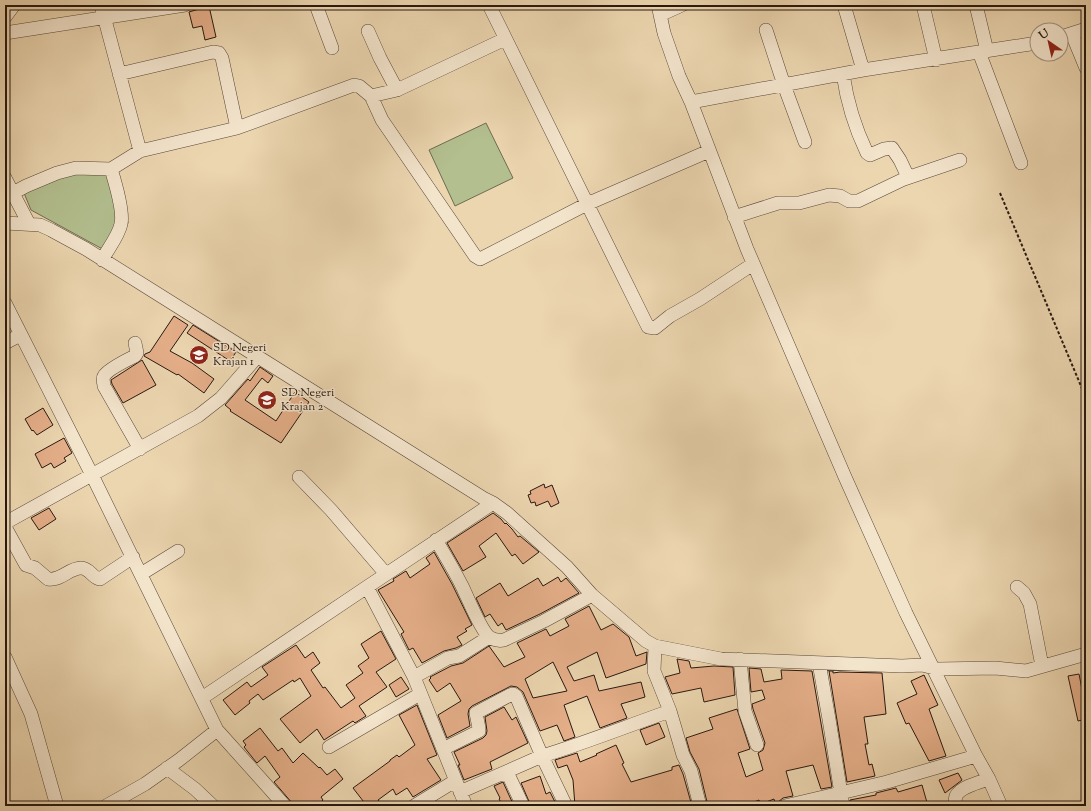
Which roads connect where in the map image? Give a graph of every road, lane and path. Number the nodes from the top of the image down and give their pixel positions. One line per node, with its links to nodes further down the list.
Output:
1 (14, 5): 11 (street)
2 (185, 5): 10 (street)
3 (316, 5): 20 (street)
4 (489, 5): 17 (street)
5 (682, 5): 9 (street)
6 (844, 5): 24 (street)
7 (923, 5): 22 (street)
8 (976, 5): 21 (street)
9 (659, 10): 30 (street)
10 (103, 11): 15 (street); 25 (street)
11 (5, 17)
12 (1086, 29): 16 (street)
13 (766, 30): 27 (street)
14 (368, 31): 28 (street)
15 (5, 33)
16 (1069, 35)
17 (505, 39): 28 (street); 42 (street)
18 (1069, 39): 23 (street)
19 (1029, 44): 21 (street)
20 (332, 48)
21 (983, 51): 22 (street); 36 (street)
22 (936, 60): 24 (street)
23 (1086, 68)
24 (863, 70): 26 (street)
25 (119, 74): 31 (street); 33 (street)
26 (843, 74): 27 (street); 39 (street)
27 (784, 85): 30 (street); 32 (street)
28 (397, 90): 29 (street)
29 (371, 96): 31 (street); 42 (street)
30 (690, 102): 34 (street)
31 (237, 128): 33 (street)
32 (805, 142)
33 (140, 151): 37 (street)
34 (709, 151): 42 (street); 43 (street)
35 (960, 160): 39 (street)
36 (1021, 163)
37 (112, 168): 40 (street); 46 (street)
38 (5, 178): 40 (street)
39 (908, 178): 43 (street)
40 (13, 193): 45 (street)
41 (1000, 193): 53 (path)
42 (587, 204): 47 (street)
43 (734, 217): 47 (street)
44 (5, 222): 45 (street)
45 (29, 224): 46 (street)
46 (102, 260): 52 (street)
47 (753, 264): 75 (street)
48 (5, 303): 49 (street)
49 (20, 335): 50 (street); 55 (street)
50 (5, 343)
51 (135, 343): 54 (street)
52 (257, 357): 54 (street); 57 (street)
53 (1086, 398)
54 (140, 449): 55 (street)
55 (92, 475): 58 (street); 62 (street)
56 (300, 477): 64 (street)
57 (493, 503): 60 (street); 67 (street)
58 (5, 523)
59 (5, 527): 62 (street)
60 (436, 540): 64 (street); 68 (street)
61 (178, 551): 63 (street)
62 (133, 557): 63 (street)
63 (141, 574): 78 (street)
64 (386, 574): 65 (street)
65 (367, 587): 76 (street); 78 (street)
66 (1018, 587): 74 (street)
67 (592, 595): 68 (street); 69 (street)
68 (489, 637): 76 (street)
69 (654, 646): 72 (street); 79 (street)
70 (1086, 654): 74 (street)
71 (5, 657): 91 (street)
72 (740, 660): 73 (street); 81 (street)
73 (819, 663): 75 (street); 90 (street)
74 (1042, 666): 75 (street)
75 (933, 668): 85 (street)
76 (414, 677): 77 (street)
77 (420, 694): 82 (street); 83 (street)
78 (202, 698): 80 (street)
79 (670, 711): 84 (street); 99 (street)
80 (217, 730): 86 (street); 94 (street)
81 (757, 745)
82 (329, 747)
83 (443, 750): 84 (street); 89 (street)
84 (542, 756): 87 (street); 98 (street)
85 (976, 756): 88 (street); 90 (street)
86 (167, 768): 92 (street); 93 (street)
87 (507, 772): 89 (street); 97 (street)
88 (989, 779): 101 (street); 102 (street)
89 (458, 787): 95 (street); 96 (street)
90 (842, 800): 100 (street)
91 (57, 806)
92 (106, 806)
93 (213, 806)
94 (285, 806)
95 (414, 806)
96 (466, 806)
97 (523, 806)
98 (566, 806)
99 (700, 806)
100 (785, 806)
101 (955, 806)
102 (1001, 806)

